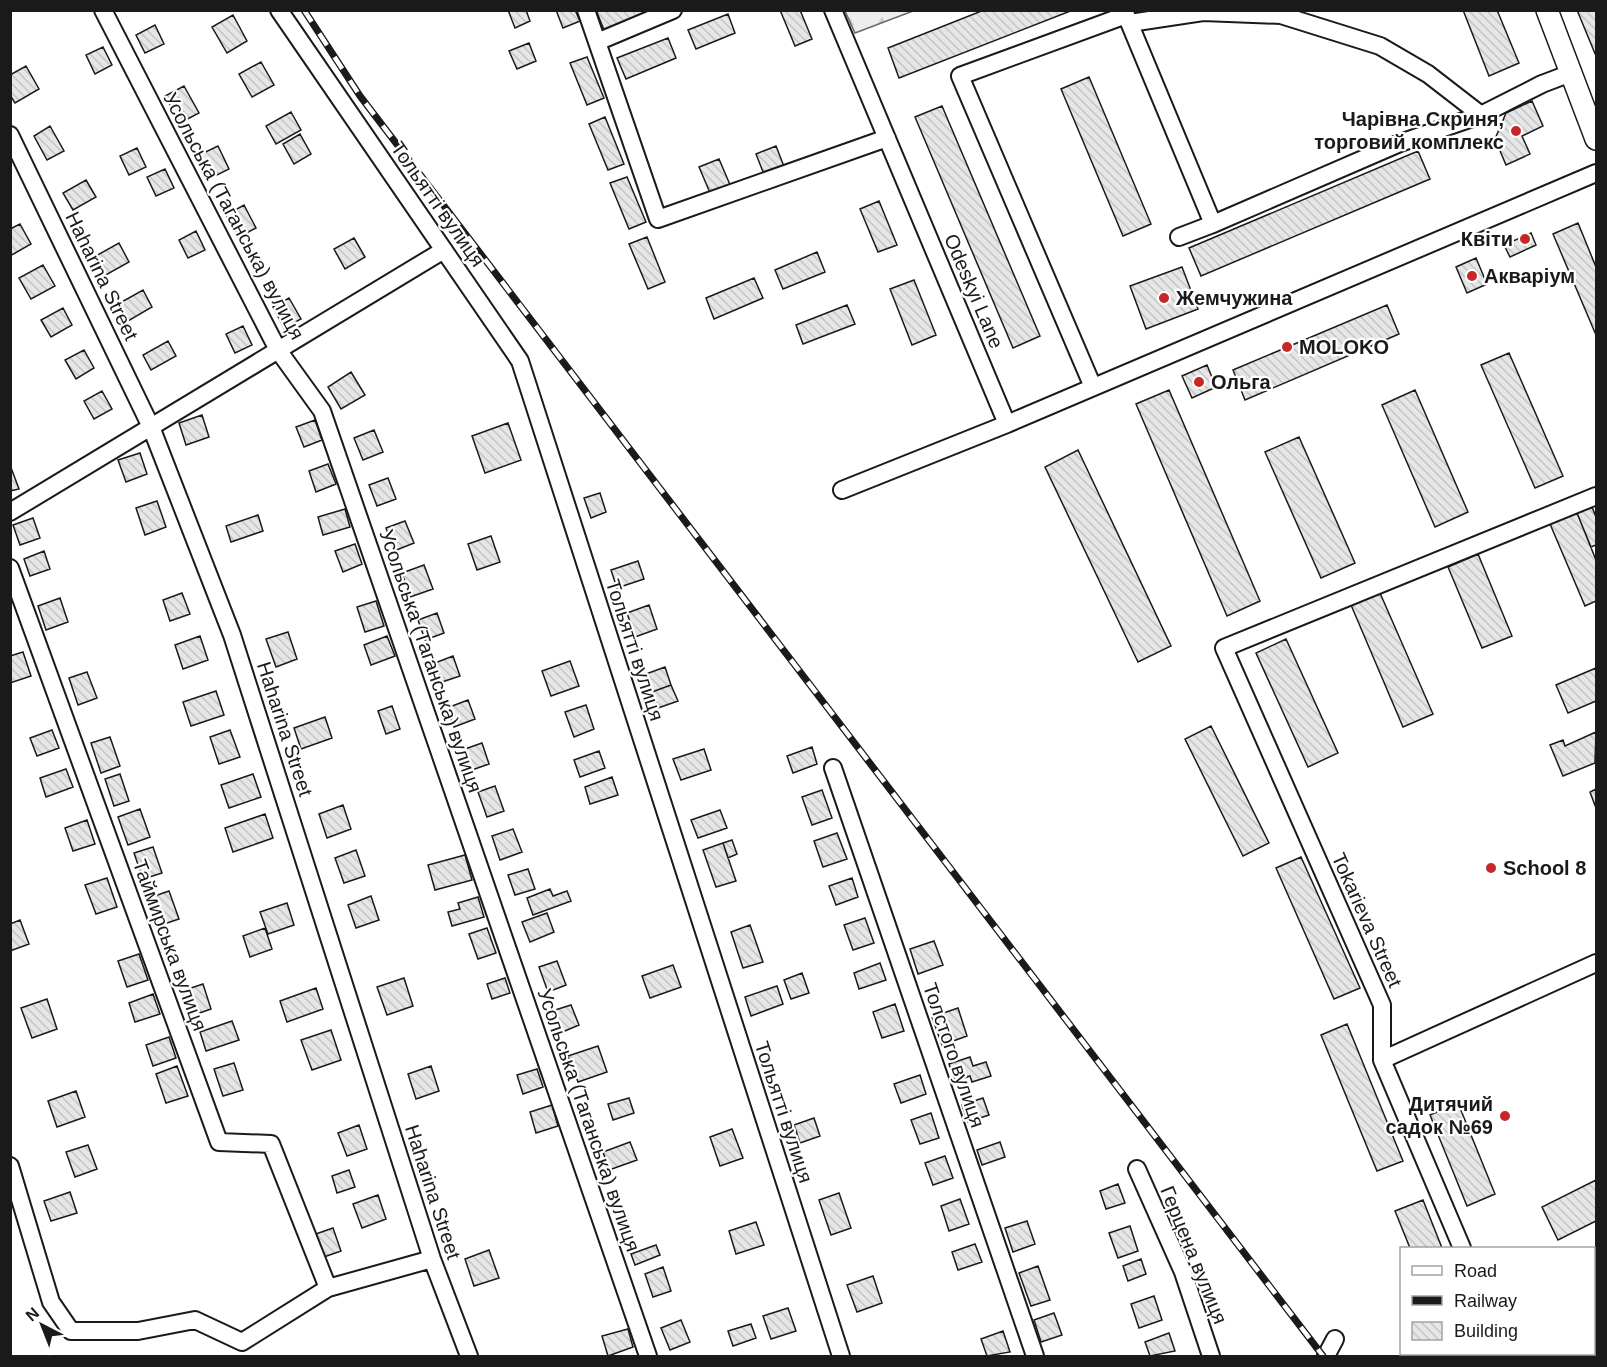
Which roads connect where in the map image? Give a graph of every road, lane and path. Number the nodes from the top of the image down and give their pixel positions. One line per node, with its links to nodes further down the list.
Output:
1 (103, 10): 18 (street, Усольська (Таганська) вулиця)
2 (279, 10): 17 (street, Тольятті вулиця)
3 (586, 10): 8 (street)
4 (673, 10): 8 (street)
5 (833, 10): 12 (street, Odeskyi Lane)
6 (1547, 10): 9 (main road)
7 (1130, 23): 10 (street); 15 (street); 19 (street)
8 (597, 42): 12 (street)
9 (1571, 73): 10 (street); 13 (main road)
10 (1481, 115): 15 (street)
11 (10, 135): 21 (street, Haharina Street)
12 (886, 138): 20 (street, Odeskyi Lane)
13 (1596, 139)
14 (1596, 173): 19 (street)
15 (1213, 224): 16 (street)
16 (1179, 237)
17 (444, 250): 18 (street); 38 (street, Тольятті вулиця)
18 (278, 350): 21 (street); 37 (street, Усольська (Таганська) вулиця)
19 (1093, 387): 20 (street)
20 (1007, 424): 22 (street)
21 (151, 427): 24 (street); 32 (street, Haharina Street)
22 (842, 490)
23 (1596, 496): 28 (street, Tokarieva Street)
24 (10, 512)
25 (10, 568): 33 (street, Таймирська вулиця)
26 (833, 768): 39 (street, Толстого вулиця)
27 (1596, 963): 28 (street)
28 (1382, 1060): 31 (street, Tokarieva Street)
29 (10, 1166): 35 (street)
30 (1137, 1169): 40 (street, Герцена вулиця)
31 (1462, 1247)
32 (432, 1259): 33 (street); 36 (street, Haharina Street)
33 (328, 1288): 35 (street)
34 (1335, 1339): 41 (street)
35 (241, 1349)
36 (469, 1356)
37 (648, 1356)
38 (841, 1356)
39 (1035, 1356)
40 (1211, 1356)
41 (1326, 1356)

